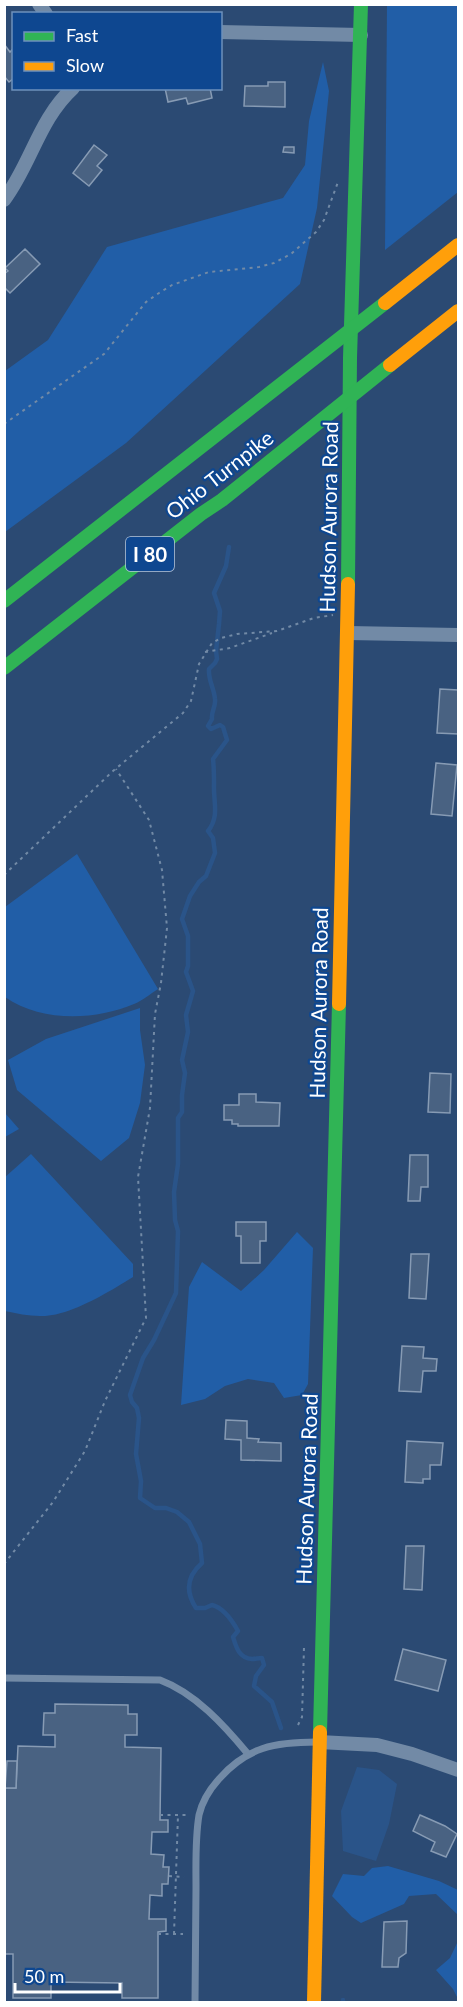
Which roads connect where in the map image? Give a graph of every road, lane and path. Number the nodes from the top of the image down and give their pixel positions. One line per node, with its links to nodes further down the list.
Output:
1 (362, 4): 3 (main road, Hudson Aurora Road)
2 (222, 32): 3 (street)
3 (361, 35): 13 (main road, Hudson Aurora Road)
4 (71, 90): 6 (street)
5 (339, 179): 9 (path)
6 (4, 200)
7 (459, 245): 10 (main road, Ohio Turnpike / I 80)
8 (459, 311): 16 (main road, Ohio Turnpike / I 80)
9 (4, 424)
10 (4, 601)
11 (333, 615): 12 (path)
12 (277, 631): 15 (path); 15 (path)
13 (348, 633): 14 (street); 21 (main road, Hudson Aurora Road)
14 (459, 635)
15 (205, 652): 17 (path)
16 (4, 668)
17 (116, 769): 18 (path); 19 (path)
18 (4, 875)
19 (4, 1564)
20 (4, 1678): 22 (lane)
21 (319, 1742): 22 (lane); 23 (street); 34 (main road, Hudson Aurora Road)
22 (248, 1754): 33 (lane)
23 (459, 1770)
24 (160, 1815): 25 (path)
25 (178, 1815): 26 (path); 28 (path)
26 (188, 1815)
27 (169, 1876): 28 (path)
28 (175, 1876): 29 (path); 30 (path)
29 (184, 1877)
30 (174, 1934): 31 (path); 32 (path)
31 (183, 1934)
32 (158, 1935)
33 (195, 2002)
34 (314, 2002)

